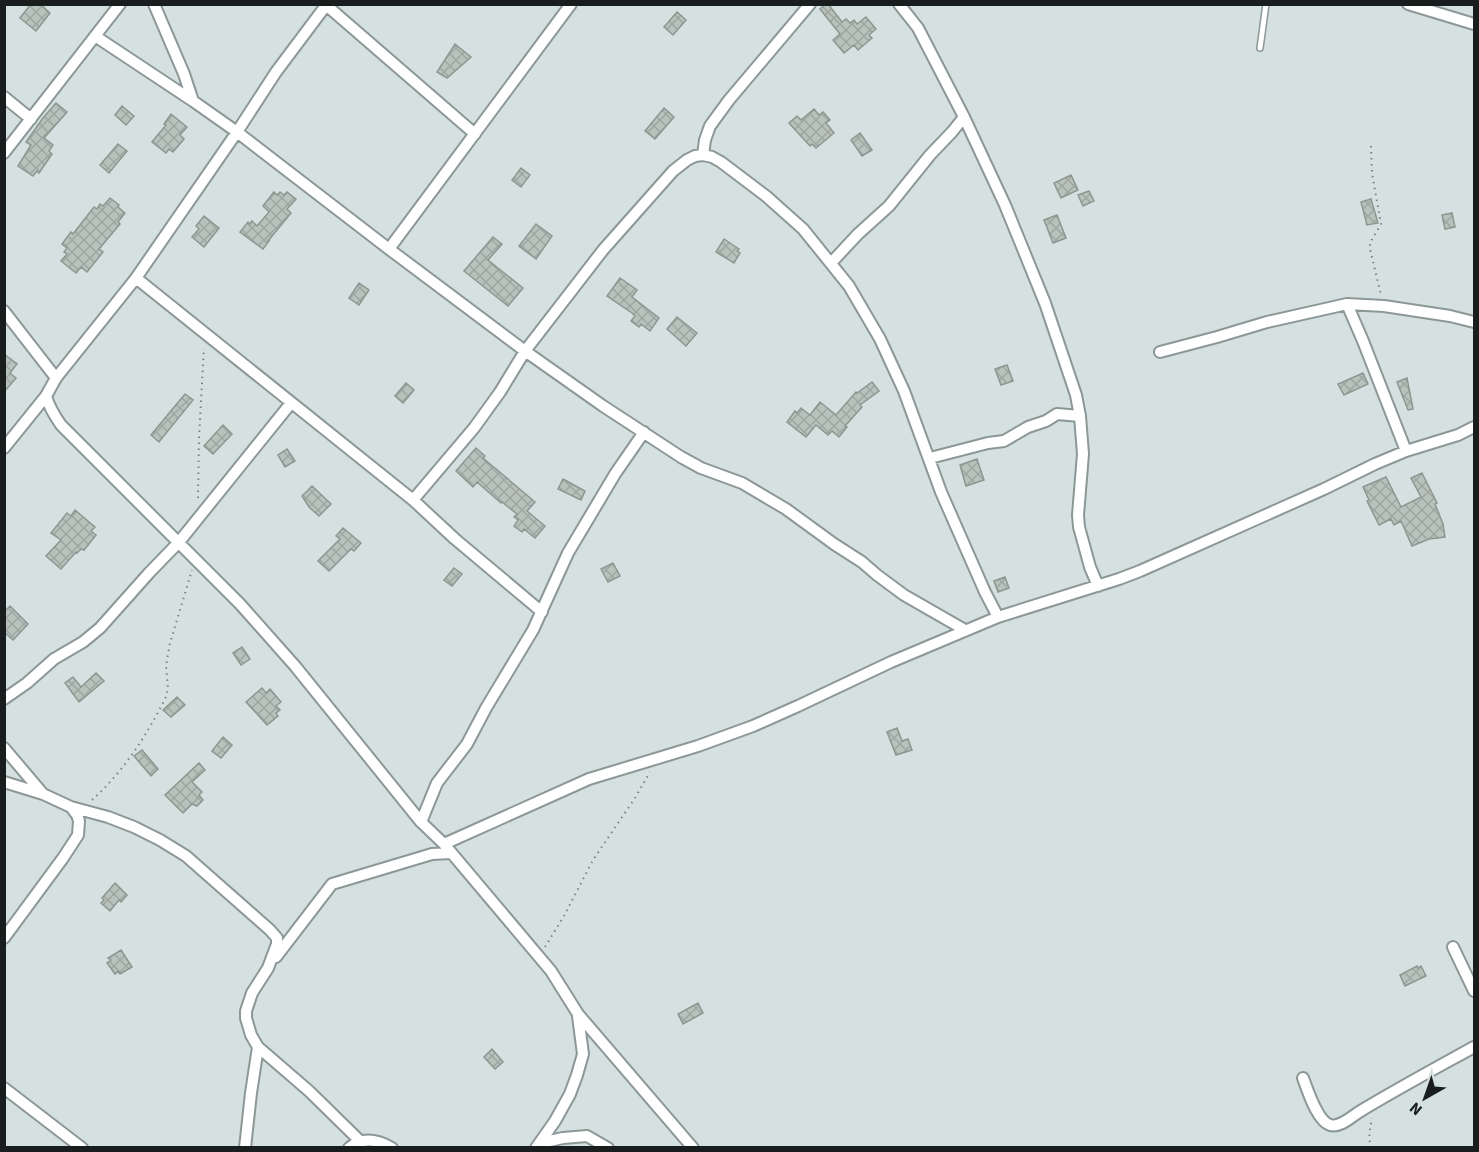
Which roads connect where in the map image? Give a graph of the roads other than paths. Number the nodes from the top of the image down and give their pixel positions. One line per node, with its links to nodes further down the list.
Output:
1 (120, 4): 12 (street)
2 (154, 4): 15 (street)
3 (571, 4): 19 (street)
4 (810, 4): 21 (street)
5 (899, 4): 11 (street)
6 (908, 4): 11 (street)
7 (1266, 4): 13 (lane)
8 (1408, 4): 10 (street)
9 (326, 5): 18 (street); 19 (street)
10 (1474, 24)
11 (918, 28): 16 (street)
12 (95, 36): 15 (street); 17 (street)
13 (1260, 48)
14 (4, 97): 17 (street)
15 (193, 101): 18 (street)
16 (964, 117): 23 (street); 33 (street)
17 (31, 119): 20 (street)
18 (237, 132): 22 (street); 24 (street)
19 (475, 134): 22 (street)
20 (4, 153)
21 (704, 155): 23 (street); 28 (street)
22 (389, 249): 28 (street)
23 (831, 263): 38 (street)
24 (136, 278): 30 (street); 32 (street)
25 (1347, 304): 27 (street); 29 (street); 37 (street)
26 (4, 310): 30 (street)
27 (1474, 322)
28 (525, 351): 35 (street); 39 (street)
29 (1160, 352)
30 (56, 378): 31 (street)
31 (46, 396): 36 (street); 40 (street)
32 (291, 403): 39 (street); 40 (street)
33 (1080, 416): 38 (street); 41 (street)
34 (1474, 428): 37 (street)
35 (644, 432): 42 (street); 44 (street)
36 (4, 448)
37 (1406, 451): 41 (street)
38 (930, 458): 43 (street)
39 (413, 500): 42 (street)
40 (179, 542): 45 (street); 50 (street)
41 (1098, 586): 43 (street)
42 (542, 612): 50 (street)
43 (998, 617): 44 (street)
44 (965, 630): 51 (street)
45 (4, 699)
46 (4, 748): 48 (street)
47 (4, 782): 48 (street)
48 (43, 794): 49 (street)
49 (76, 808): 53 (street); 55 (street)
50 (421, 822): 51 (street)
51 (444, 844): 52 (street)
52 (451, 853): 55 (street); 57 (street)
53 (4, 938)
54 (1453, 946): 56 (street)
55 (268, 968): 58 (street)
56 (1474, 991)
57 (578, 1014): 63 (street); 69 (street)
58 (258, 1047): 62 (street); 65 (street)
59 (1474, 1047): 60 (street)
60 (1303, 1078)
61 (4, 1088): 64 (street)
62 (360, 1141): 66 (street); 67 (street)
63 (538, 1145): 68 (street)
64 (82, 1148)
65 (245, 1148)
66 (350, 1148)
67 (392, 1148)
68 (608, 1148)
69 (693, 1148)

